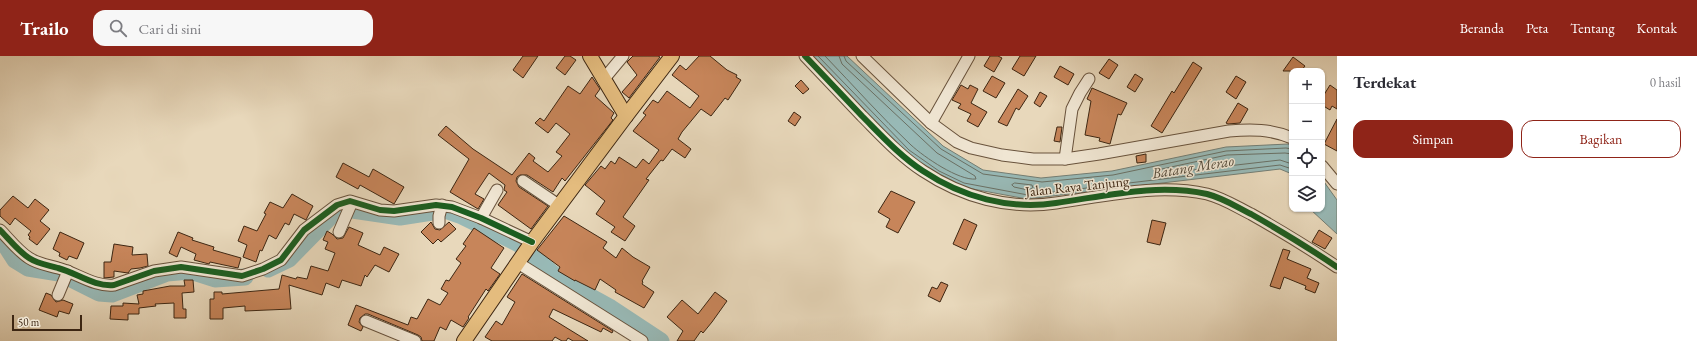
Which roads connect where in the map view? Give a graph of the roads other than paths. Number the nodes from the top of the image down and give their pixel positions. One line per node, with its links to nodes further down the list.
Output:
1 (590, 56): 8 (main road)
2 (623, 56): 8 (street)
3 (672, 56): 9 (main road)
4 (805, 56): 24 (street, Jalan Raya Tanjung)
5 (862, 56): 10 (street)
6 (969, 56): 10 (street)
7 (1089, 79): 12 (street)
8 (604, 80): 9 (main road)
9 (626, 116): 18 (main road)
10 (931, 123): 12 (street)
11 (1289, 137): 12 (street)
12 (1065, 159)
13 (1325, 170): 15 (street)
14 (523, 181): 18 (street)
15 (1337, 184)
16 (497, 190): 19 (street)
17 (352, 204): 19 (street); 21 (street); 25 (street)
18 (560, 206): 22 (main road)
19 (481, 218): 22 (street)
20 (0, 230): 25 (street)
21 (339, 232)
22 (531, 244): 23 (main road)
23 (519, 261): 28 (street); 30 (main road)
24 (1337, 267)
25 (66, 275): 26 (street)
26 (58, 295)
27 (366, 321): 29 (street)
28 (627, 337): 31 (street)
29 (415, 341)
30 (464, 341)
31 (642, 341)

